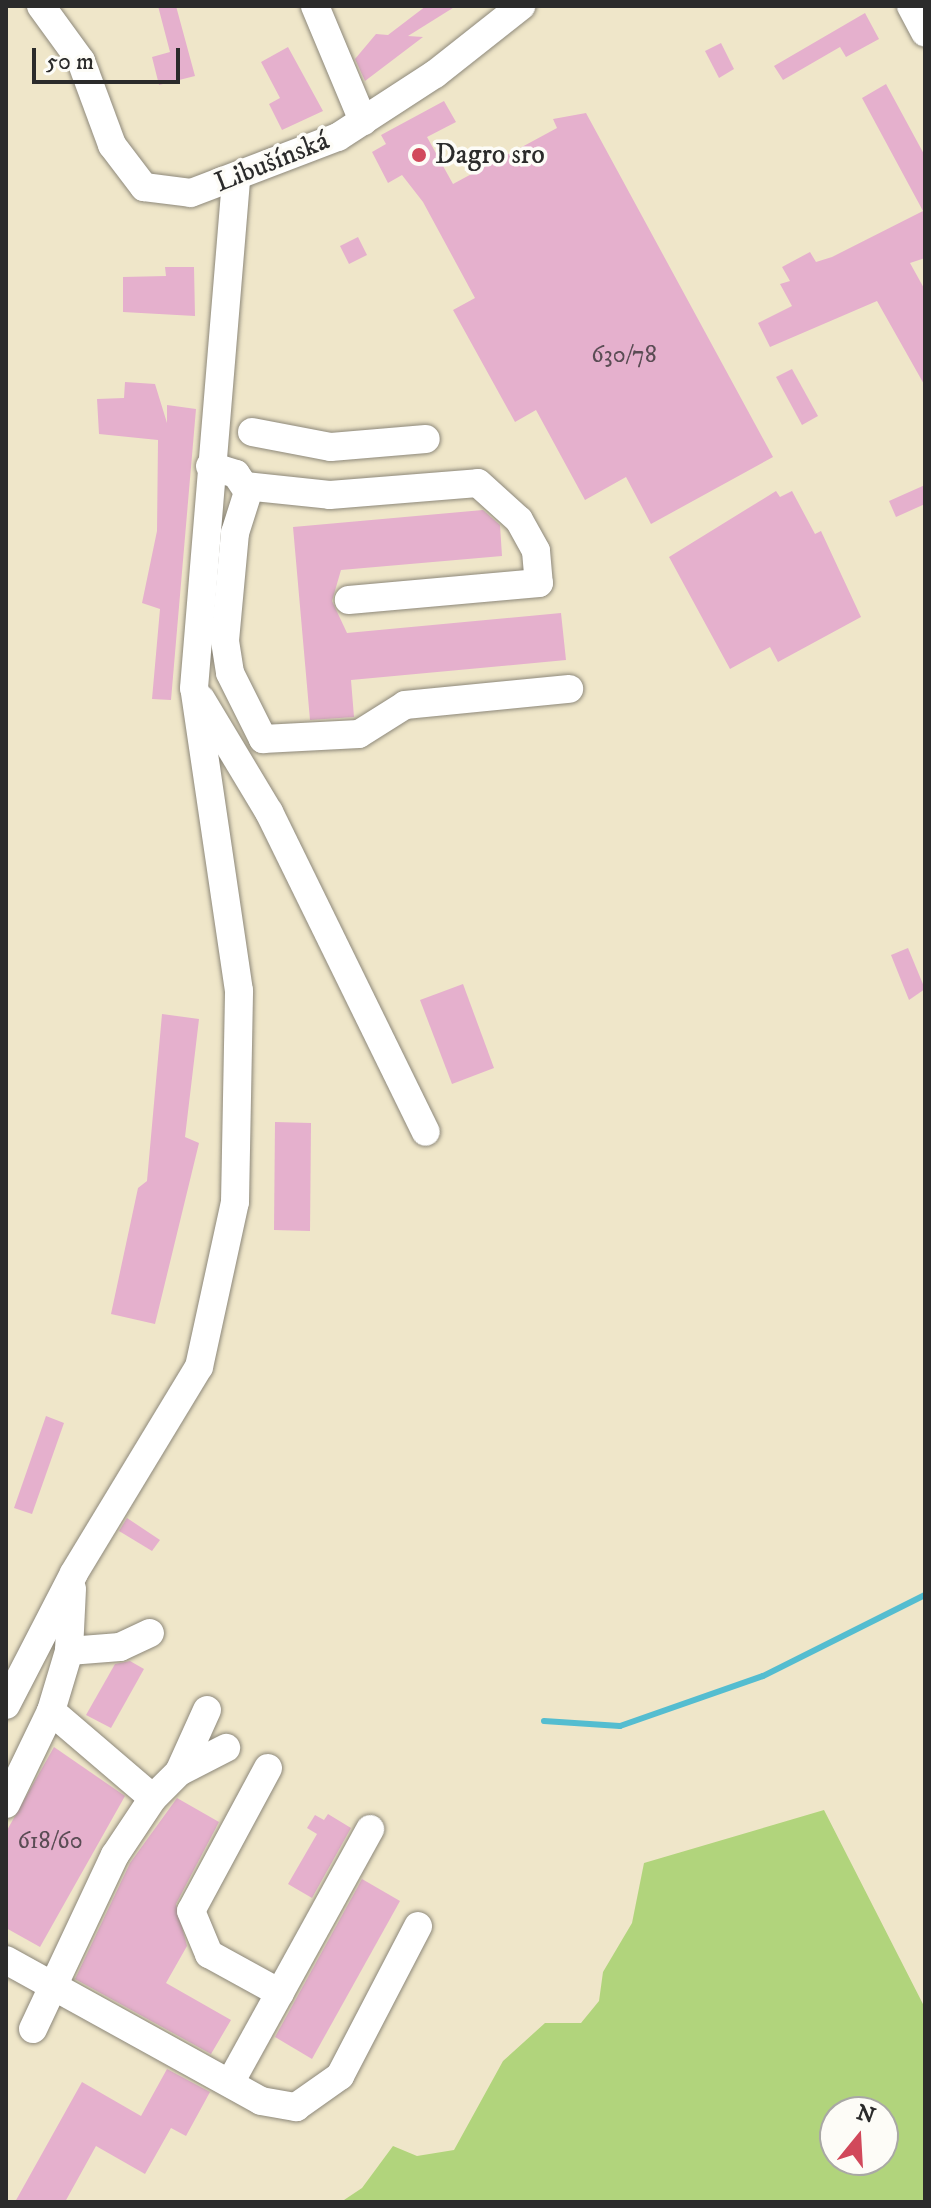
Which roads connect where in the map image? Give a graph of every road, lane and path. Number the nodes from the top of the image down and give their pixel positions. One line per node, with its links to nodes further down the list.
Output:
1 (41, 6): 7 (street, Libušínská)
2 (315, 6): 6 (street)
3 (521, 6): 6 (street, Libušínská)
4 (911, 6): 5 (street)
5 (925, 32)
6 (363, 121): 7 (street, Libušínská)
7 (236, 180): 11 (street)
8 (252, 432): 10 (street)
9 (426, 439): 10 (street)
10 (331, 447): 13 (street)
11 (210, 466): 12 (street); 15 (street)
12 (245, 486): 13 (street); 16 (street)
13 (330, 495): 14 (street)
14 (349, 600)
15 (194, 688): 17 (street); 18 (street)
16 (569, 689)
17 (426, 1132)
18 (74, 1573): 20 (street); 21 (street)
19 (150, 1633): 20 (street)
20 (69, 1651): 23 (street)
21 (6, 1705)
22 (207, 1710): 26 (street)
23 (51, 1711): 27 (street); 28 (street)
24 (226, 1748): 26 (street)
25 (268, 1768): 33 (street)
26 (179, 1772): 27 (street)
27 (153, 1798): 32 (street)
28 (6, 1804)
29 (370, 1829): 33 (street)
30 (418, 1926): 35 (street)
31 (6, 1960): 32 (street)
32 (52, 1985): 34 (street); 35 (street)
33 (280, 1993): 35 (street)
34 (33, 2029)
35 (230, 2083)

